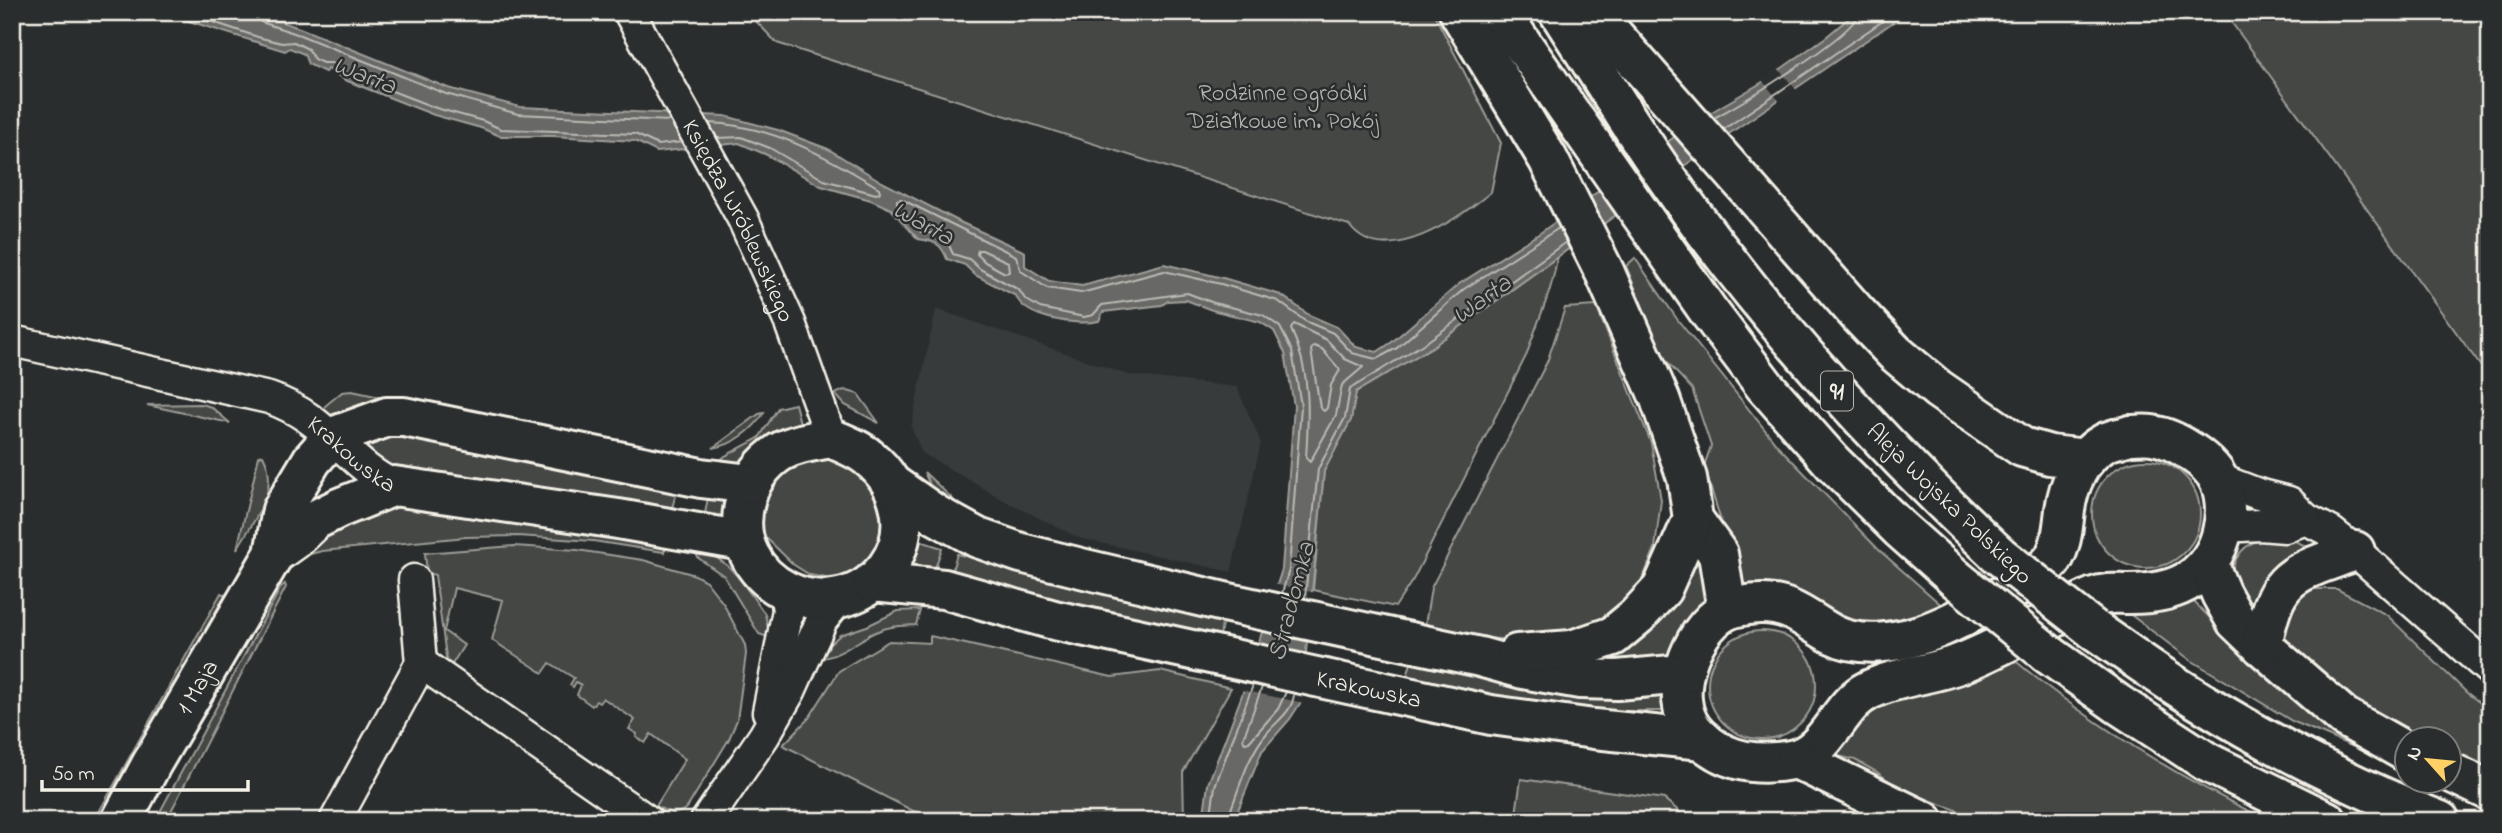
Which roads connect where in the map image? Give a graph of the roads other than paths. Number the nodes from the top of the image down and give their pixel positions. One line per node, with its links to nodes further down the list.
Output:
1 (1459, 12): 14 (main road)
2 (1500, 12): 42 (main road, Aleja Wojska Polskiego / 91, bridge)
3 (1559, 12): 43 (main road, Aleja Wojska Polskiego / 91, bridge)
4 (1593, 12): 9 (main road)
5 (632, 15): 8 (street, Księdza Wróblewskiego)
6 (12, 341): 7 (street, Krakowska)
7 (332, 438): 11 (main road, 1 Maja); 13 (street, Krakowska); 19 (main road, 1 Maja)
8 (831, 438): 11 (main road); 12 (main road)
9 (2086, 459): 10 (main road); 25 (main road)
10 (2219, 479): 15 (street); 16 (main road)
11 (750, 484): 17 (main road)
12 (893, 485): 22 (main road); 27 (main road)
13 (394, 486): 17 (main road, Krakowska); 19 (main road, 1 Maja)
14 (1693, 519): 25 (main road); 27 (main road)
15 (2306, 519): 16 (street); 18 (street)
16 (2224, 527): 20 (main road)
17 (743, 541): 23 (main road)
18 (2355, 551): 26 (main road); 29 (street)
19 (274, 554): 37 (main road, 1 Maja)
20 (2208, 563): 26 (main road); 34 (main road)
21 (414, 580): 28 (street)
22 (873, 582): 24 (main road); 32 (main road, Krakowska)
23 (785, 592): 24 (main road); 31 (street)
24 (839, 599): 31 (street)
25 (1727, 610): 30 (main road)
26 (2262, 646): 33 (main road)
27 (1480, 657): 30 (main road)
28 (421, 663): 38 (street); 39 (street)
29 (2490, 670)
30 (1684, 674): 32 (main road)
31 (764, 736): 40 (street)
32 (1703, 740): 34 (main road)
33 (2394, 746)
34 (1796, 759): 41 (main road)
35 (2464, 779): 36 (main road)
36 (2490, 791)
37 (121, 821)
38 (335, 821)
39 (648, 821)
40 (706, 821)
41 (1924, 821)
42 (2327, 821)
43 (2440, 821)

